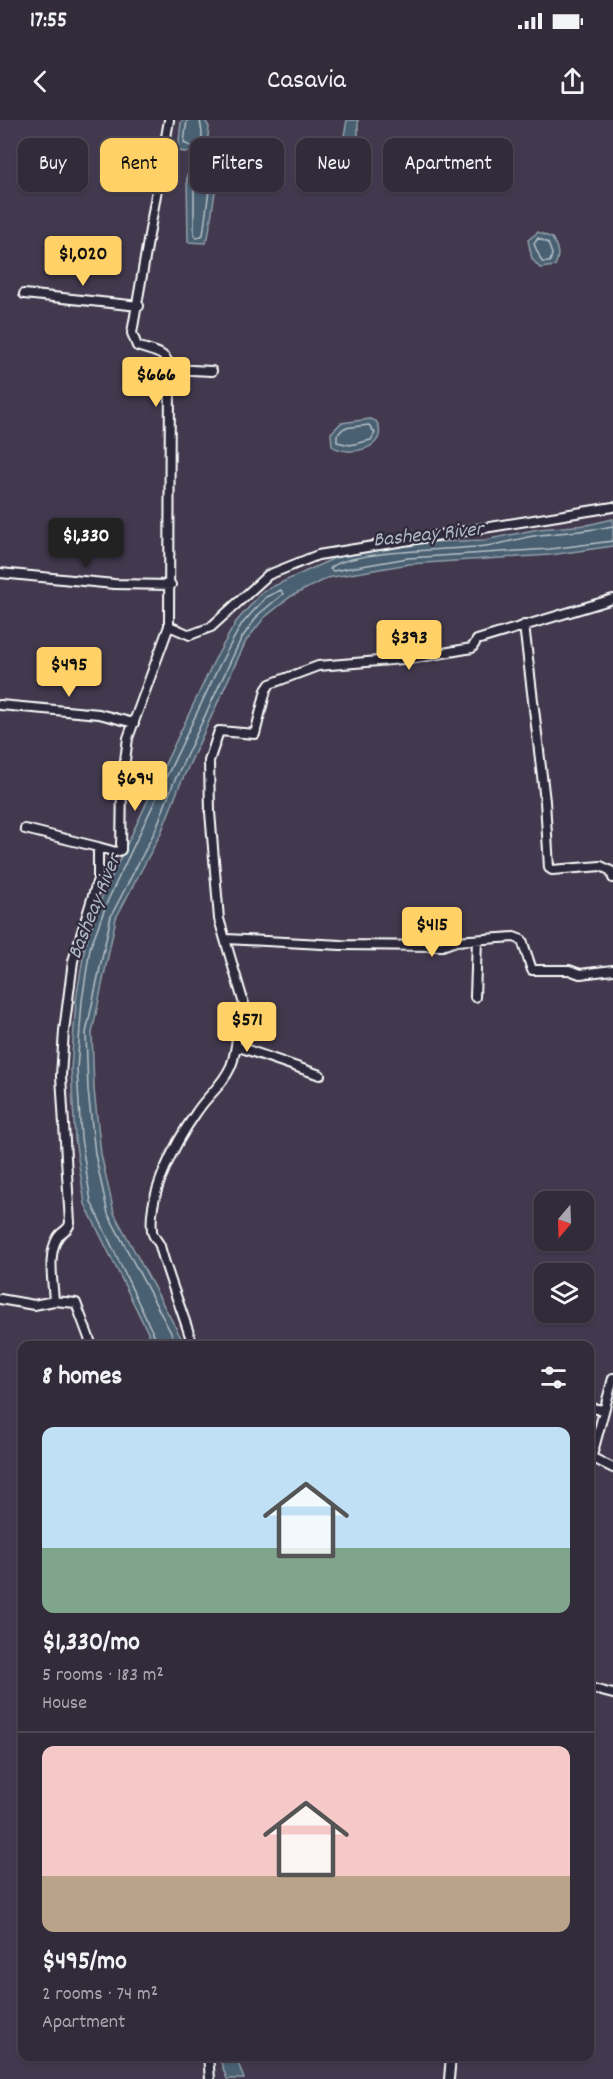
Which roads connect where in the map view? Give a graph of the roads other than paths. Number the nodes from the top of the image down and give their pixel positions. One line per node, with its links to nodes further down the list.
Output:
1 (169, 120): 3 (street)
2 (24, 294): 3 (street)
3 (139, 306): 4 (street)
4 (170, 369): 5 (street); 8 (street)
5 (212, 371)
6 (613, 507): 11 (street)
7 (0, 573): 8 (street)
8 (171, 585): 11 (street)
9 (613, 598): 10 (street)
10 (524, 625): 16 (street); 17 (street)
11 (169, 626): 13 (street)
12 (0, 705): 13 (street)
13 (134, 723): 15 (street)
14 (25, 829): 15 (street)
15 (98, 847): 24 (street)
16 (613, 878)
17 (227, 939): 18 (street); 21 (street)
18 (477, 940): 19 (street); 20 (street)
19 (613, 969)
20 (476, 997)
21 (236, 1046): 22 (street); 26 (street)
22 (320, 1075)
23 (0, 1299): 24 (street)
24 (54, 1301): 25 (street)
25 (90, 1341)
26 (191, 1341)
27 (613, 1378): 29 (street)
28 (594, 1409): 29 (street)
29 (604, 1410): 30 (street)
30 (594, 1446)
31 (594, 1461): 32 (street)
32 (613, 1468)
33 (594, 1689): 34 (street)
34 (613, 1694)
35 (208, 2061): 37 (street)
36 (451, 2061): 38 (street)
37 (210, 2079)
38 (449, 2079)

